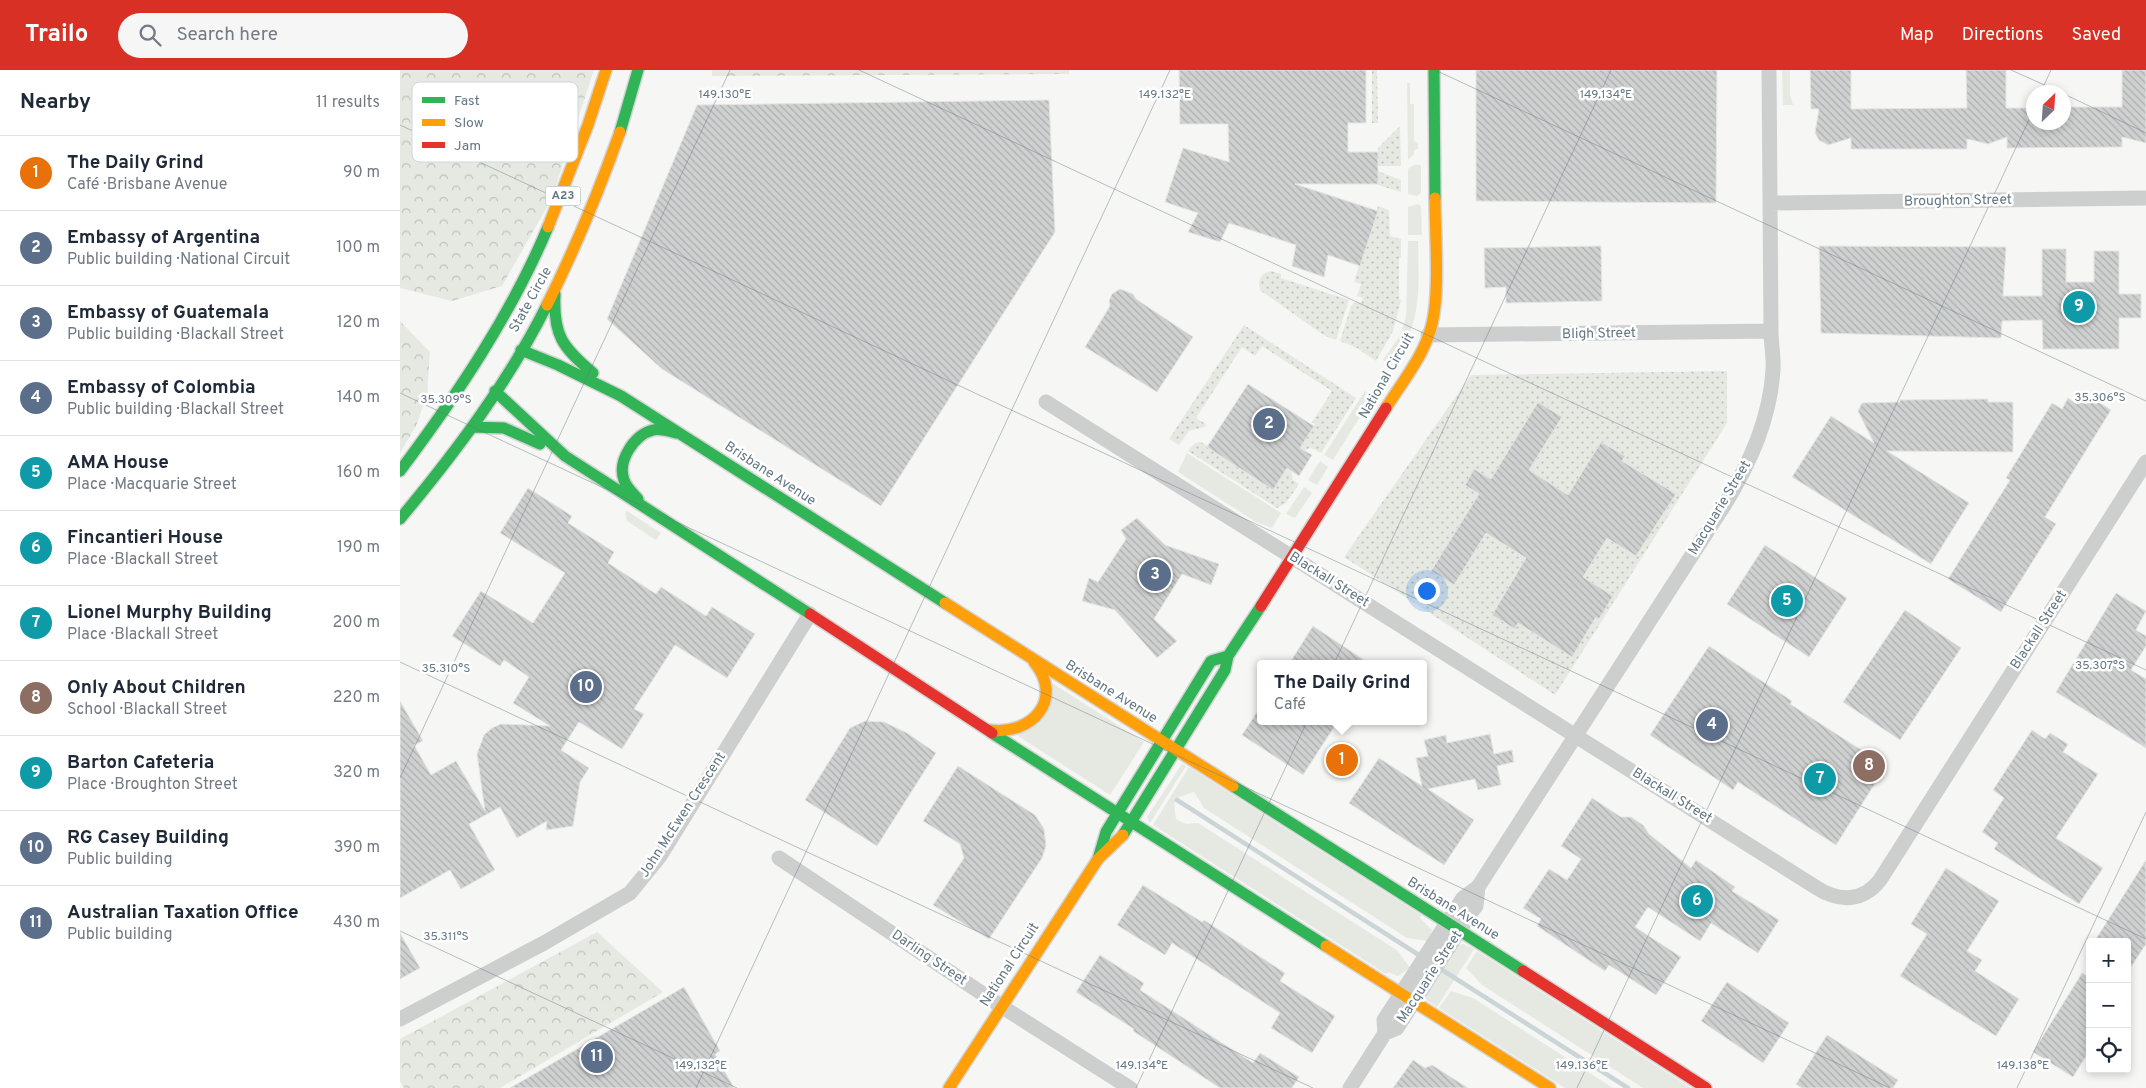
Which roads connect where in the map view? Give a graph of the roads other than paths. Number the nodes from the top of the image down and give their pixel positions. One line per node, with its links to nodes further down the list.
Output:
1 (606, 70): 5 (main road, State Circle / A23)
2 (638, 70): 9 (main road, State Circle)
3 (1434, 70): 11 (main road, National Circuit)
4 (1769, 70): 8 (street, Macquarie Street)
5 (578, 151)
6 (574, 162): 13 (main road, State Circle / A23)
7 (2146, 198): 8 (street, Broughton Street)
8 (1770, 203): 10 (street, Macquarie Street)
9 (556, 286): 12 (main road, State Circle); 15 (main road)
10 (1770, 332): 11 (street, Bligh Street); 29 (street, Macquarie Street)
11 (1428, 335): 24 (main road, National Circuit)
12 (517, 348): 14 (main road, State Circle); 15 (main road, Brisbane Avenue)
13 (478, 375): 14 (main road); 21 (main road, State Circle / A23)
14 (495, 391): 17 (main road, State Circle); 19 (main road)
15 (621, 396): 18 (main road, Brisbane Avenue)
16 (1046, 402): 24 (street, Blackall Street)
17 (472, 427): 19 (main road); 23 (main road, State Circle)
18 (681, 435): 22 (main road); 27 (main road, Brisbane Avenue)
19 (566, 456): 22 (main road)
20 (2146, 462): 29 (street, Blackall Street)
21 (400, 472)
22 (646, 508): 25 (main road)
23 (400, 519)
24 (1292, 556): 26 (main road, National Circuit); 29 (street, Blackall Street)
25 (810, 614): 28 (main road); 39 (street, John McEwen Crescent)
26 (1228, 656): 30 (main road, National Circuit); 31 (main road, National Circuit)
27 (1028, 657): 28 (main road); 30 (main road, Brisbane Avenue)
28 (989, 730): 32 (main road)
29 (1576, 736): 36 (street, Macquarie Street)
30 (1161, 742): 31 (main road, Brisbane Avenue); 32 (main road, National Circuit)
31 (1175, 751): 33 (main road, National Circuit); 36 (main road, Brisbane Avenue)
32 (1116, 813): 33 (main road); 35 (main road, National Circuit)
33 (1131, 822): 35 (main road, National Circuit); 37 (main road)
34 (779, 858): 38 (street, Darling Street)
35 (1098, 858): 38 (main road, National Circuit)
36 (1453, 927): 37 (street, Macquarie Street); 44 (main road, Brisbane Avenue)
37 (1407, 998): 42 (street, Macquarie Street); 43 (main road)
38 (1001, 1006): 40 (main road, National Circuit); 41 (street, Darling Street)
39 (400, 1020)
40 (949, 1088)
41 (1130, 1088)
42 (1350, 1088)
43 (1550, 1088)
44 (1706, 1088)

